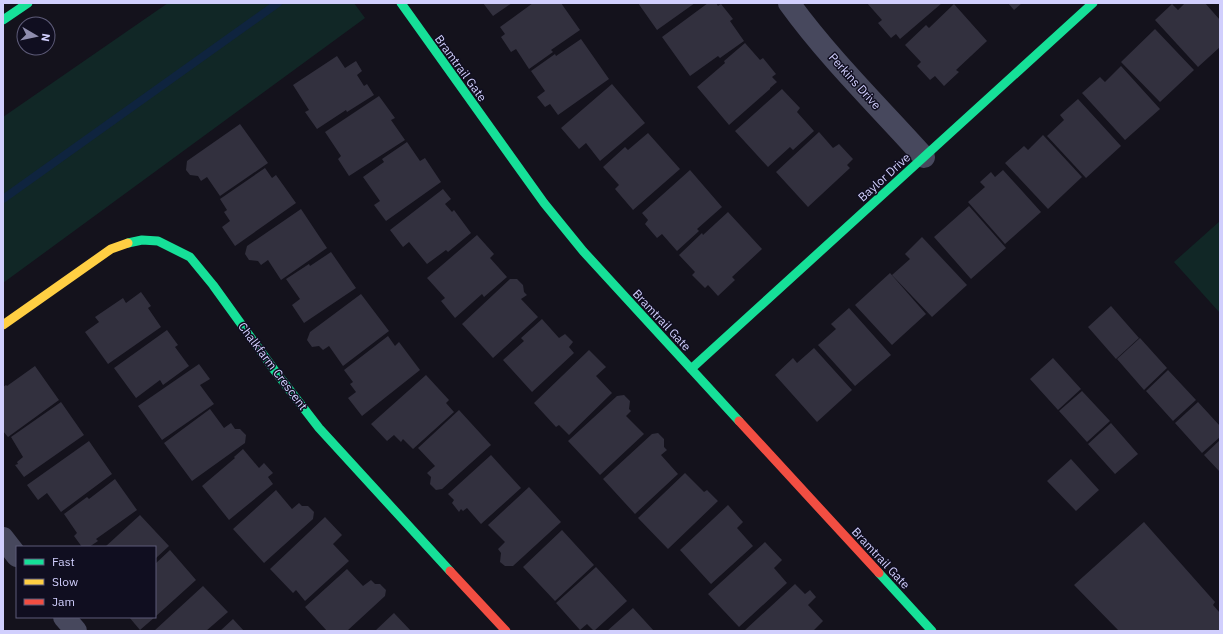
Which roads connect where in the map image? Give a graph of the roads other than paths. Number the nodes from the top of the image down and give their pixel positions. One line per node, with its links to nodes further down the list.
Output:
1 (28, 3): 5 (street)
2 (400, 3): 8 (street, Bramtrail Gate)
3 (789, 3): 6 (street, Perkins Drive)
4 (1093, 3): 6 (street, Baylor Drive)
5 (3, 20)
6 (924, 157): 8 (street, Baylor Drive)
7 (3, 326): 13 (street, Chalkfarm Crescent)
8 (691, 369): 14 (street, Bramtrail Gate)
9 (3, 538): 10 (street)
10 (16, 555)
11 (65, 618): 12 (street)
12 (76, 631)
13 (506, 631)
14 (932, 631)

